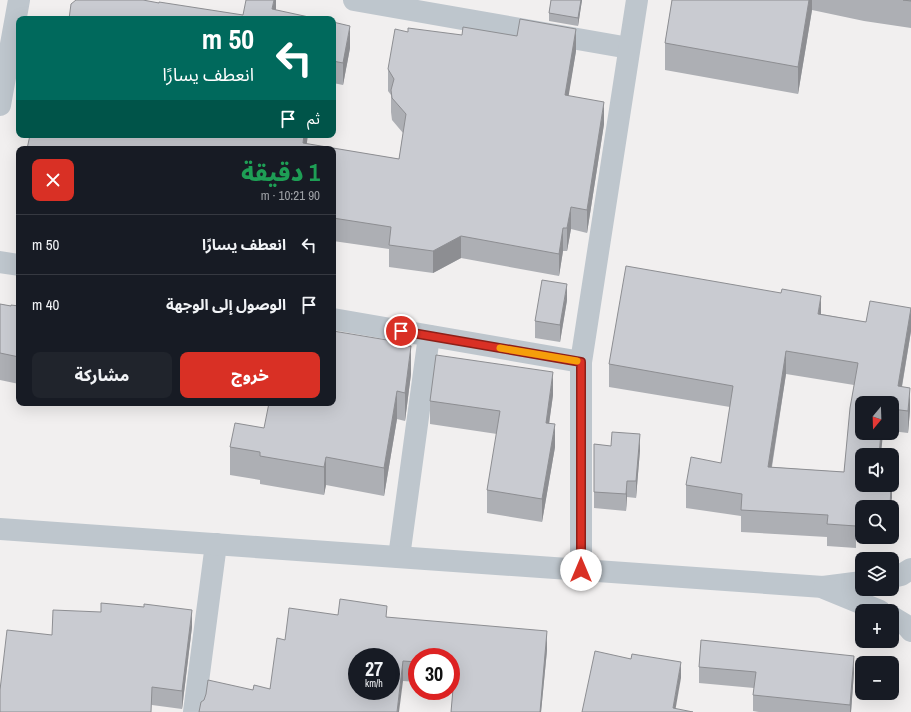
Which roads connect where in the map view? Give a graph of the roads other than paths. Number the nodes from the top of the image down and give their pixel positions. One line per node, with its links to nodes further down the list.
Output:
1 (19, 0): 4 (street)
2 (637, 0): 6 (street)
3 (368, 1): 6 (street)
4 (16, 16)
5 (16, 17): 7 (street)
6 (629, 48): 12 (street)
7 (0, 105)
8 (0, 262): 9 (street)
9 (16, 265)
10 (336, 320): 11 (street)
11 (429, 336): 12 (street); 15 (street)
12 (581, 362): 17 (street)
13 (0, 529): 14 (street)
14 (216, 544): 15 (street); 24 (street)
15 (399, 557): 17 (street)
16 (911, 569): 18 (street)
17 (581, 570): 20 (street)
18 (899, 575)
19 (855, 583): 20 (street)
20 (823, 587): 21 (street)
21 (863, 604)
22 (899, 621): 23 (street)
23 (911, 631)
24 (194, 712)

